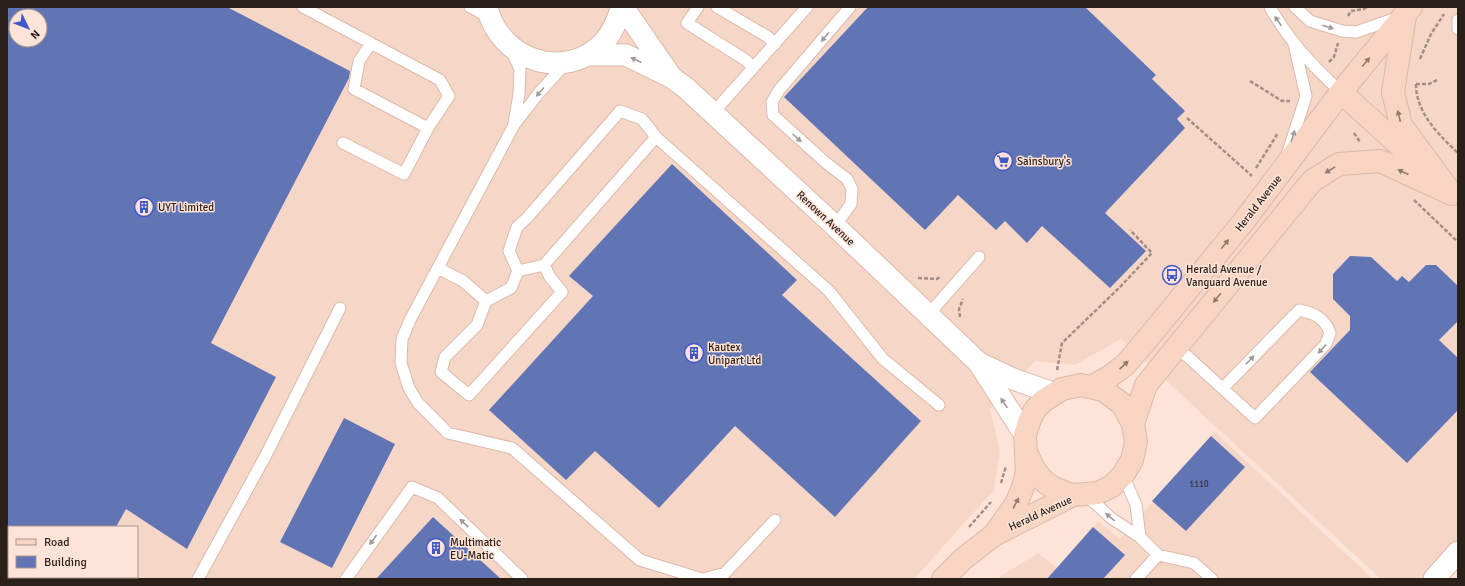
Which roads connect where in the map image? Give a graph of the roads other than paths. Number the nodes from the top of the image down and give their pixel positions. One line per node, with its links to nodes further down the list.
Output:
1 (303, 7): 14 (lane)
2 (470, 7): 11 (lane)
3 (622, 7): 18 (street); 21 (street, Renown Avenue)
4 (698, 7): 20 (lane)
5 (717, 7): 15 (lane)
6 (807, 7): 15 (lane)
7 (850, 7): 30 (lane, one-way to 30)
8 (1270, 7): 16 (lane, one-way to 8)
9 (1295, 7): 10 (lane, one-way to 10)
10 (1408, 11): 22 (main road, Herald Avenue, one-way to 10); 29 (main road, one-way to 10)
11 (488, 12): 17 (street)
12 (1458, 20): 13 (lane)
13 (1458, 29)
14 (371, 43): 25 (lane); 25 (lane)
15 (775, 44): 20 (lane)
16 (1294, 44): 22 (lane); 28 (lane, one-way to 16)
17 (510, 47): 19 (street); 24 (lane)
18 (588, 55): 19 (street); 21 (street, Renown Avenue, one-way to 18)
19 (566, 62): 24 (lane, one-way to 24)
20 (753, 68): 23 (lane)
21 (671, 77): 23 (street, Renown Avenue)
22 (1335, 100): 28 (main road, Herald Avenue); 29 (main road)
23 (713, 113): 30 (street, Renown Avenue)
24 (514, 125): 33 (lane)
25 (428, 128): 27 (lane)
26 (656, 137): 32 (lane); 34 (lane); 43 (lane)
27 (343, 144)
28 (1281, 173): 41 (main road, Herald Avenue, one-way to 28)
29 (1455, 197): 38 (main road, Herald Avenue, one-way to 38)
30 (835, 226): 37 (street, Renown Avenue)
31 (980, 257): 37 (lane)
32 (544, 265): 34 (lane); 35 (lane)
33 (438, 268): 35 (lane); 56 (lane)
34 (518, 271): 35 (lane)
35 (486, 301)
36 (340, 308): 53 (lane)
37 (927, 316): 39 (street, Renown Avenue)
38 (1176, 349): 42 (lane); 44 (main road, Herald Avenue)
39 (978, 363): 40 (street, Renown Avenue); 45 (street, Renown Avenue, one-way to 39)
40 (1055, 383): 41 (main road, Herald Avenue); 45 (main road, Herald Avenue)
41 (1091, 386): 44 (main road, Herald Avenue)
42 (1223, 388): 42 (lane, one-way to 42)
43 (939, 405)
44 (1133, 424): 46 (main road, Herald Avenue)
45 (1027, 446): 47 (main road); 49 (main road, Herald Avenue, one-way to 45)
46 (1123, 475): 47 (main road, Herald Avenue); 50 (lane)
47 (1078, 496): 49 (main road, Herald Avenue); 50 (lane, one-way to 47)
48 (775, 520): 56 (lane)
49 (994, 535): 57 (main road, Herald Avenue)
50 (1140, 537): 52 (lane)
51 (1458, 552): 60 (street)
52 (1158, 554): 58 (lane); 59 (lane)
53 (198, 579)
54 (346, 579): 55 (lane, one-way to 54)
55 (522, 579)
56 (703, 579)
57 (943, 579)
58 (1136, 579)
59 (1212, 579)
60 (1434, 579)

